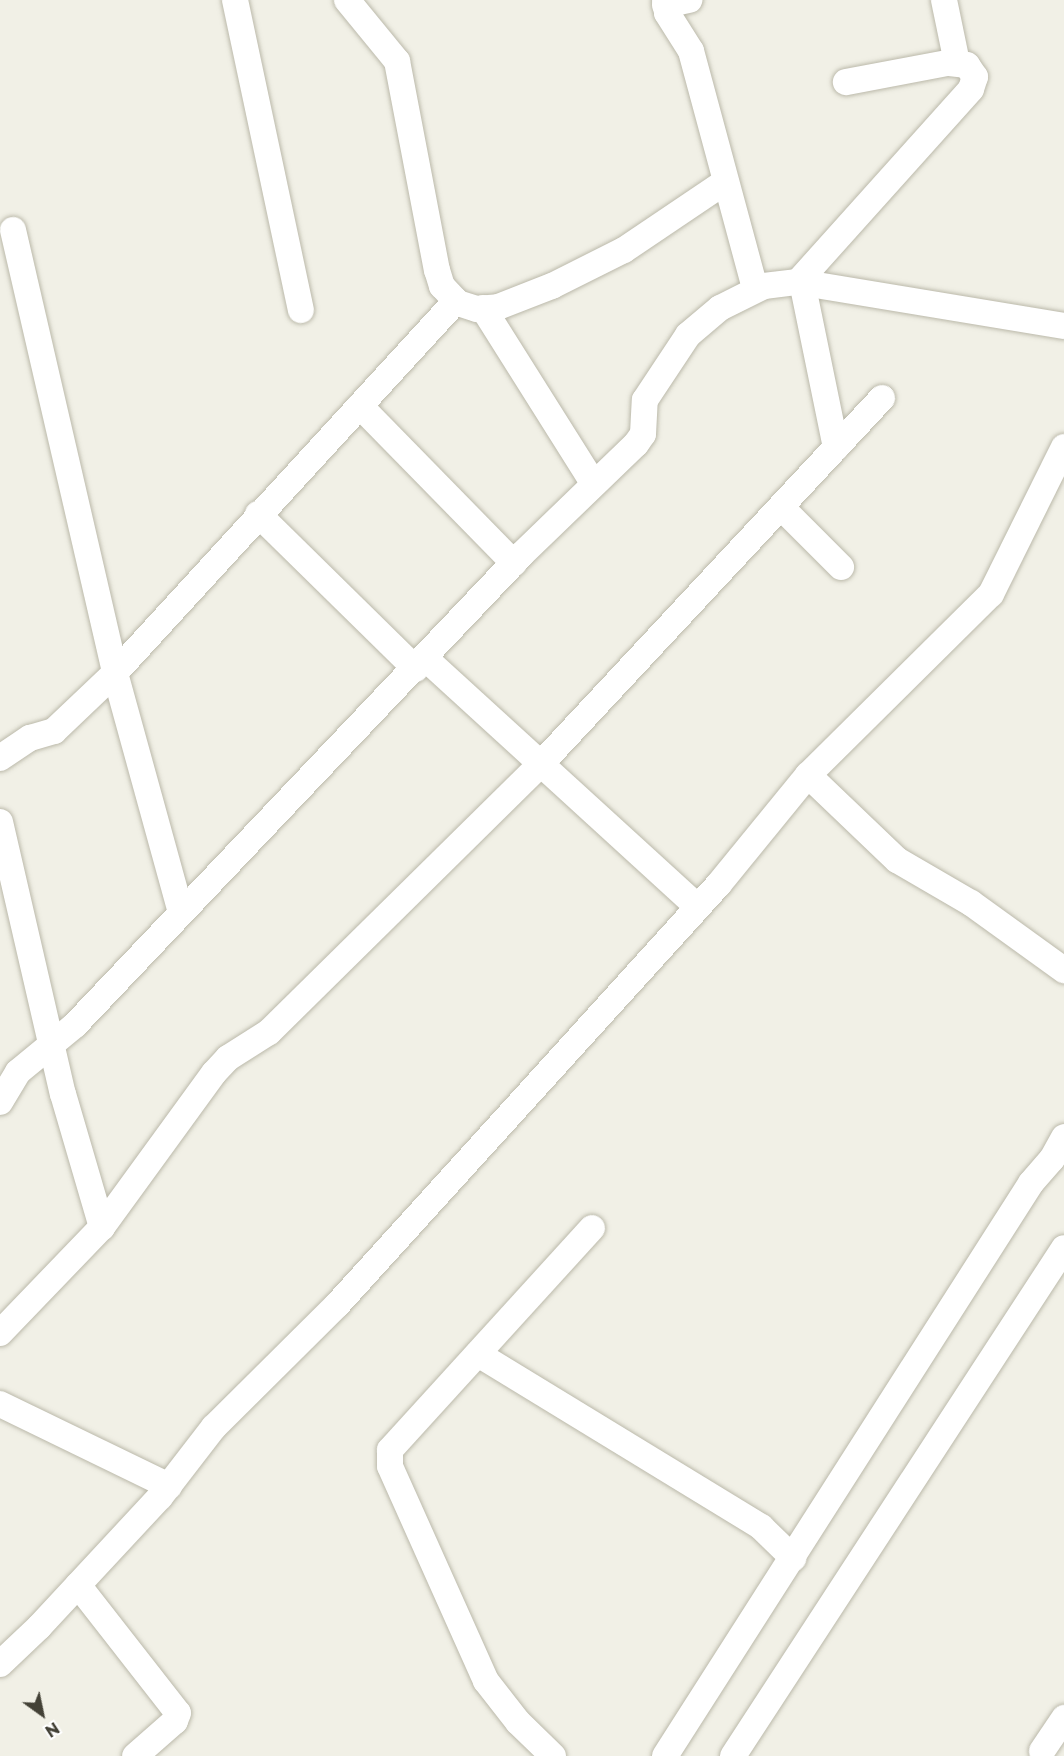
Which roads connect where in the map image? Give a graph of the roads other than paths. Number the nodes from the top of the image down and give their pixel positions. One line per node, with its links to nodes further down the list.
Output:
1 (235, 0): 13 (street)
2 (347, 0): 11 (street)
3 (945, 0): 5 (street)
4 (673, 2): 7 (street)
5 (957, 63): 6 (street); 9 (street)
6 (846, 82)
7 (724, 182): 10 (street); 12 (street)
8 (14, 230): 25 (street)
9 (800, 282): 10 (street); 14 (street); 18 (street)
10 (755, 289): 19 (street)
11 (456, 301): 12 (street); 16 (street)
12 (483, 308): 19 (street)
13 (301, 310)
14 (1064, 326)
15 (882, 398): 18 (street)
16 (360, 406): 21 (street); 22 (street)
17 (1064, 447): 28 (street)
18 (836, 448): 20 (street)
19 (594, 484): 22 (street)
20 (781, 507): 23 (street); 27 (street)
21 (258, 514): 24 (street); 25 (street)
22 (514, 563): 24 (street)
23 (841, 567)
24 (420, 664): 27 (street); 31 (street)
25 (115, 673): 26 (street); 31 (street)
26 (0, 758)
27 (539, 766): 30 (street); 36 (street)
28 (808, 775): 30 (street); 32 (street)
29 (0, 822): 33 (street)
30 (698, 907): 42 (street)
31 (181, 912): 33 (street)
32 (1064, 970)
33 (53, 1046): 34 (street); 36 (street)
34 (0, 1102)
35 (1060, 1154): 43 (street)
36 (102, 1227): 39 (street)
37 (592, 1228): 40 (street)
38 (1064, 1248): 51 (street)
39 (0, 1333)
40 (478, 1354): 43 (street); 49 (street)
41 (0, 1404): 42 (street)
42 (169, 1486): 44 (street)
43 (793, 1558): 50 (street)
44 (78, 1585): 45 (street); 48 (street)
45 (0, 1664)
46 (1064, 1718): 47 (street)
47 (1042, 1751)
48 (135, 1756)
49 (553, 1756)
50 (665, 1756)
51 (733, 1756)

